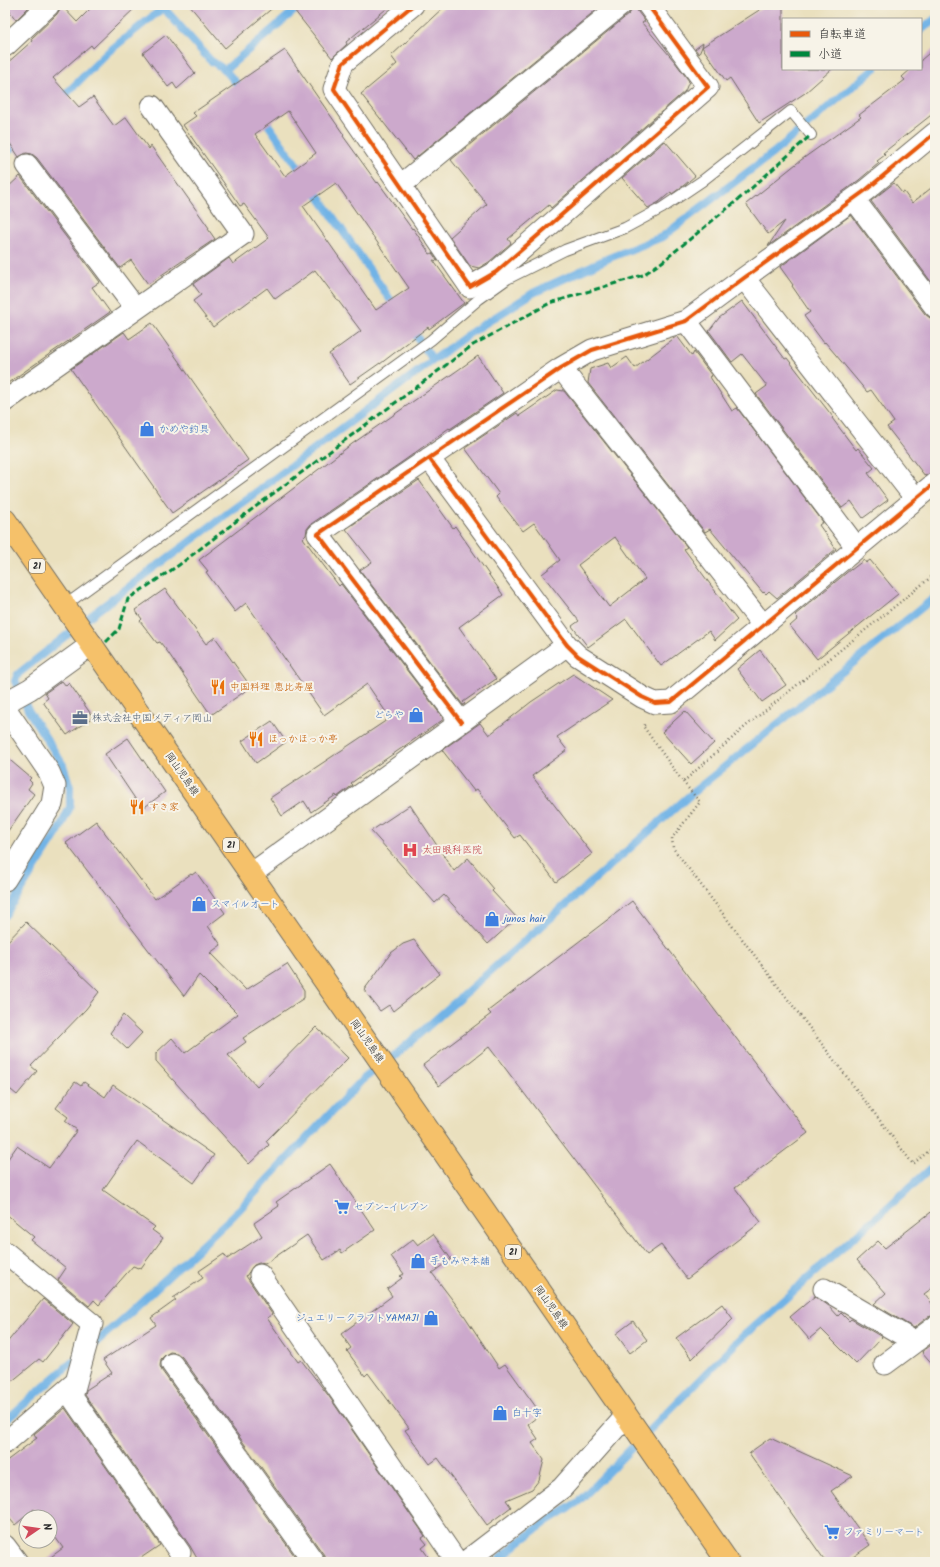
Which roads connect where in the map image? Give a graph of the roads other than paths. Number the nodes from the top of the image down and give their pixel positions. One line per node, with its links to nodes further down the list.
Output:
1 (49, 5): 5 (street)
2 (413, 5): 10 (street)
3 (621, 5): 10 (street)
4 (648, 5): 10 (street)
5 (8, 36)
6 (152, 106): 14 (street)
7 (935, 133): 11 (street)
8 (811, 135): 23 (lane)
9 (27, 165): 14 (street)
10 (401, 186)
11 (854, 199): 12 (street); 13 (street)
12 (744, 278): 15 (street); 20 (street)
13 (935, 307)
14 (136, 309): 17 (street)
15 (686, 321): 16 (street); 22 (street)
16 (561, 368): 18 (street); 24 (street)
17 (5, 401)
18 (429, 458): 26 (street); 27 (street)
19 (935, 483): 20 (street)
20 (916, 499): 22 (street)
21 (5, 520): 23 (main road, 岡山児島線 / 21)
22 (857, 548): 24 (street)
23 (66, 609): 25 (main road, 岡山児島線 / 21)
24 (763, 625): 26 (street)
25 (88, 640): 28 (main road, 岡山児島線 / 21); 29 (street)
26 (567, 645): 27 (street)
27 (461, 722): 28 (street)
28 (251, 874): 38 (main road, 岡山児島線 / 21)
29 (5, 880)
30 (5, 1252): 37 (street)
31 (260, 1275): 44 (street)
32 (824, 1289): 34 (street)
33 (935, 1327): 34 (street)
34 (914, 1342): 36 (street)
35 (172, 1364): 43 (street)
36 (885, 1364)
37 (78, 1377): 39 (street); 41 (street)
38 (637, 1432): 45 (street); 46 (main road, 岡山児島線 / 21)
39 (5, 1443)
40 (5, 1546): 42 (street)
41 (180, 1553)
42 (17, 1562)
43 (314, 1562)
44 (457, 1562)
45 (465, 1562)
46 (728, 1562)

